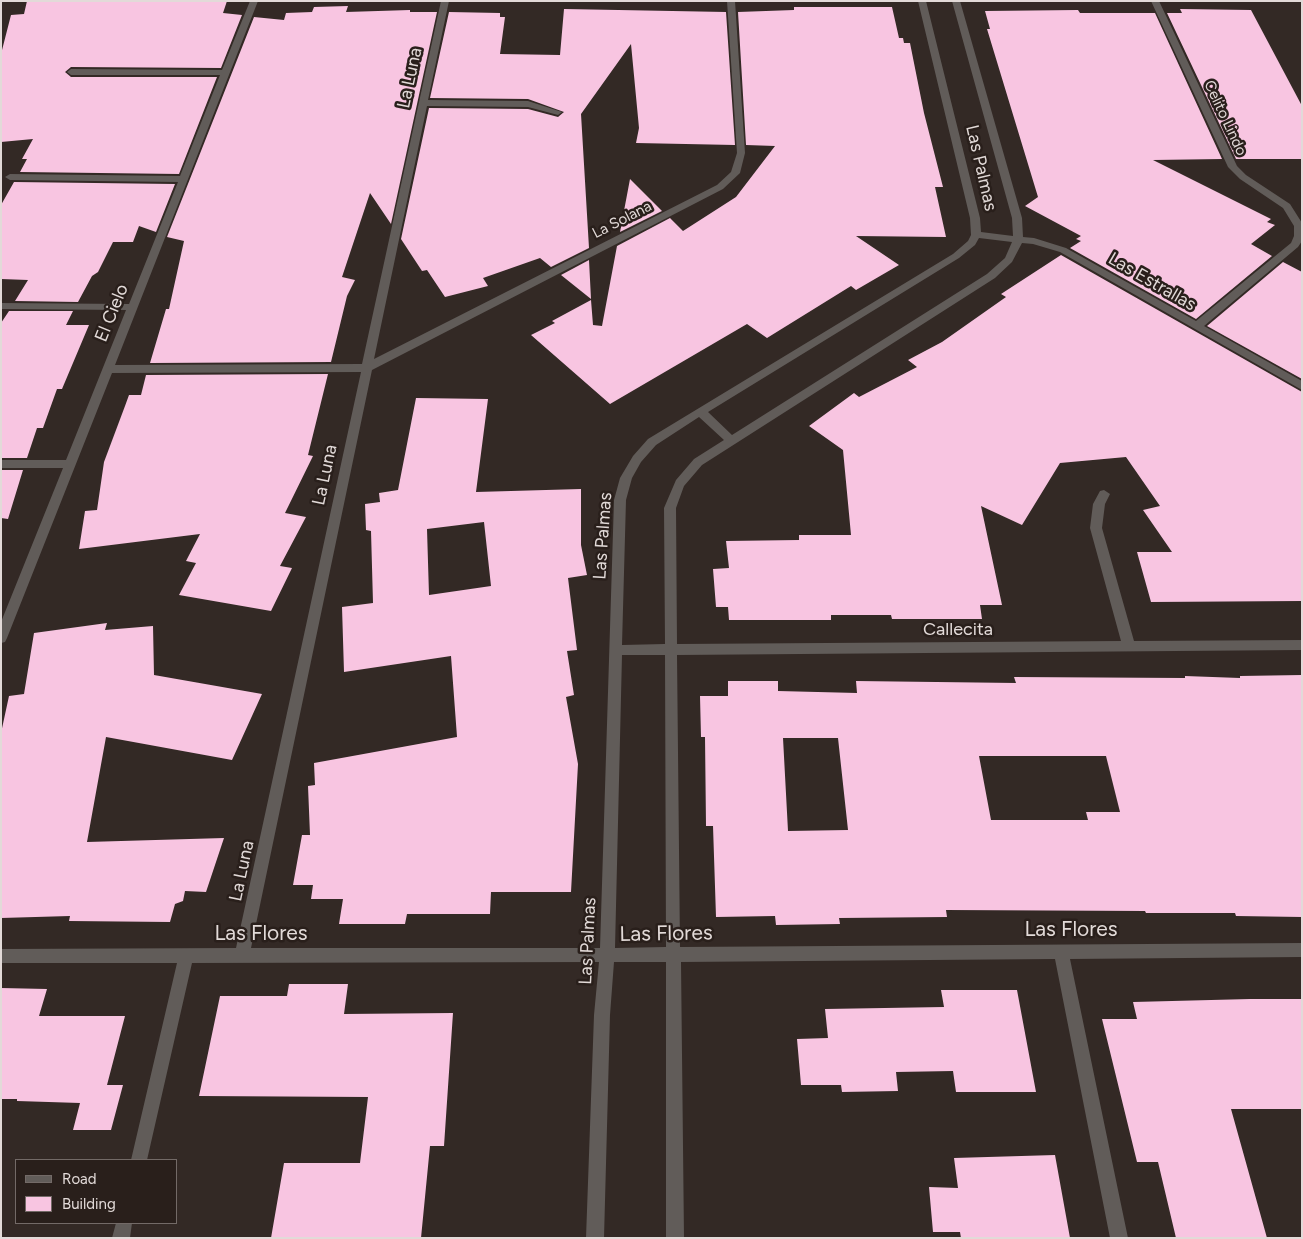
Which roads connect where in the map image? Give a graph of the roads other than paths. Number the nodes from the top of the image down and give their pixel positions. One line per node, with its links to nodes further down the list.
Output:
1 (254, 1): 8 (lane, El Cielo)
2 (445, 1): 9 (lane, La Luna)
3 (731, 1): 18 (lane, La Solana)
4 (922, 1): 13 (lane, Las Palmas)
5 (956, 1): 14 (lane)
6 (1155, 1): 17 (lane, Celito Lindo)
7 (71, 72): 8 (lane)
8 (225, 73): 12 (lane, El Cielo)
9 (422, 103): 10 (lane); 18 (lane, La Luna)
10 (558, 112)
11 (10, 177): 12 (lane)
12 (182, 179): 16 (lane, El Cielo)
13 (976, 235): 14 (lane, Las Estrallas); 21 (lane, Las Palmas)
14 (1018, 239): 17 (lane, Las Estrallas); 22 (lane)
15 (1, 306): 16 (lane)
16 (132, 307): 19 (lane, El Cielo)
17 (1197, 326): 20 (lane, Las Estrallas)
18 (366, 368): 19 (lane); 33 (lane, La Luna)
19 (107, 370): 24 (lane, El Cielo)
20 (1302, 386)
21 (700, 411): 22 (lane); 29 (lane, Las Palmas)
22 (732, 441): 30 (lane)
23 (1, 464): 24 (lane)
24 (70, 464): 26 (lane, El Cielo)
25 (1104, 494): 28 (lane)
26 (1, 638)
27 (1302, 645): 28 (lane, Callecita)
28 (1129, 647): 30 (lane, Callecita)
29 (615, 650): 30 (lane, Callecita); 34 (lane, Las Palmas)
30 (672, 650): 35 (lane)
31 (1302, 950): 32 (lane, Las Flores)
32 (1061, 951): 35 (lane, Las Flores); 43 (lane)
33 (242, 955): 34 (lane, Las Flores); 37 (lane, Las Flores)
34 (607, 955): 35 (lane, Las Flores); 41 (lane, Las Palmas)
35 (673, 955): 42 (lane)
36 (1, 956): 37 (lane, Las Flores)
37 (186, 956): 38 (lane)
38 (139, 1159)
39 (124, 1224): 40 (lane)
40 (121, 1238)
41 (595, 1238)
42 (675, 1238)
43 (1119, 1238)

